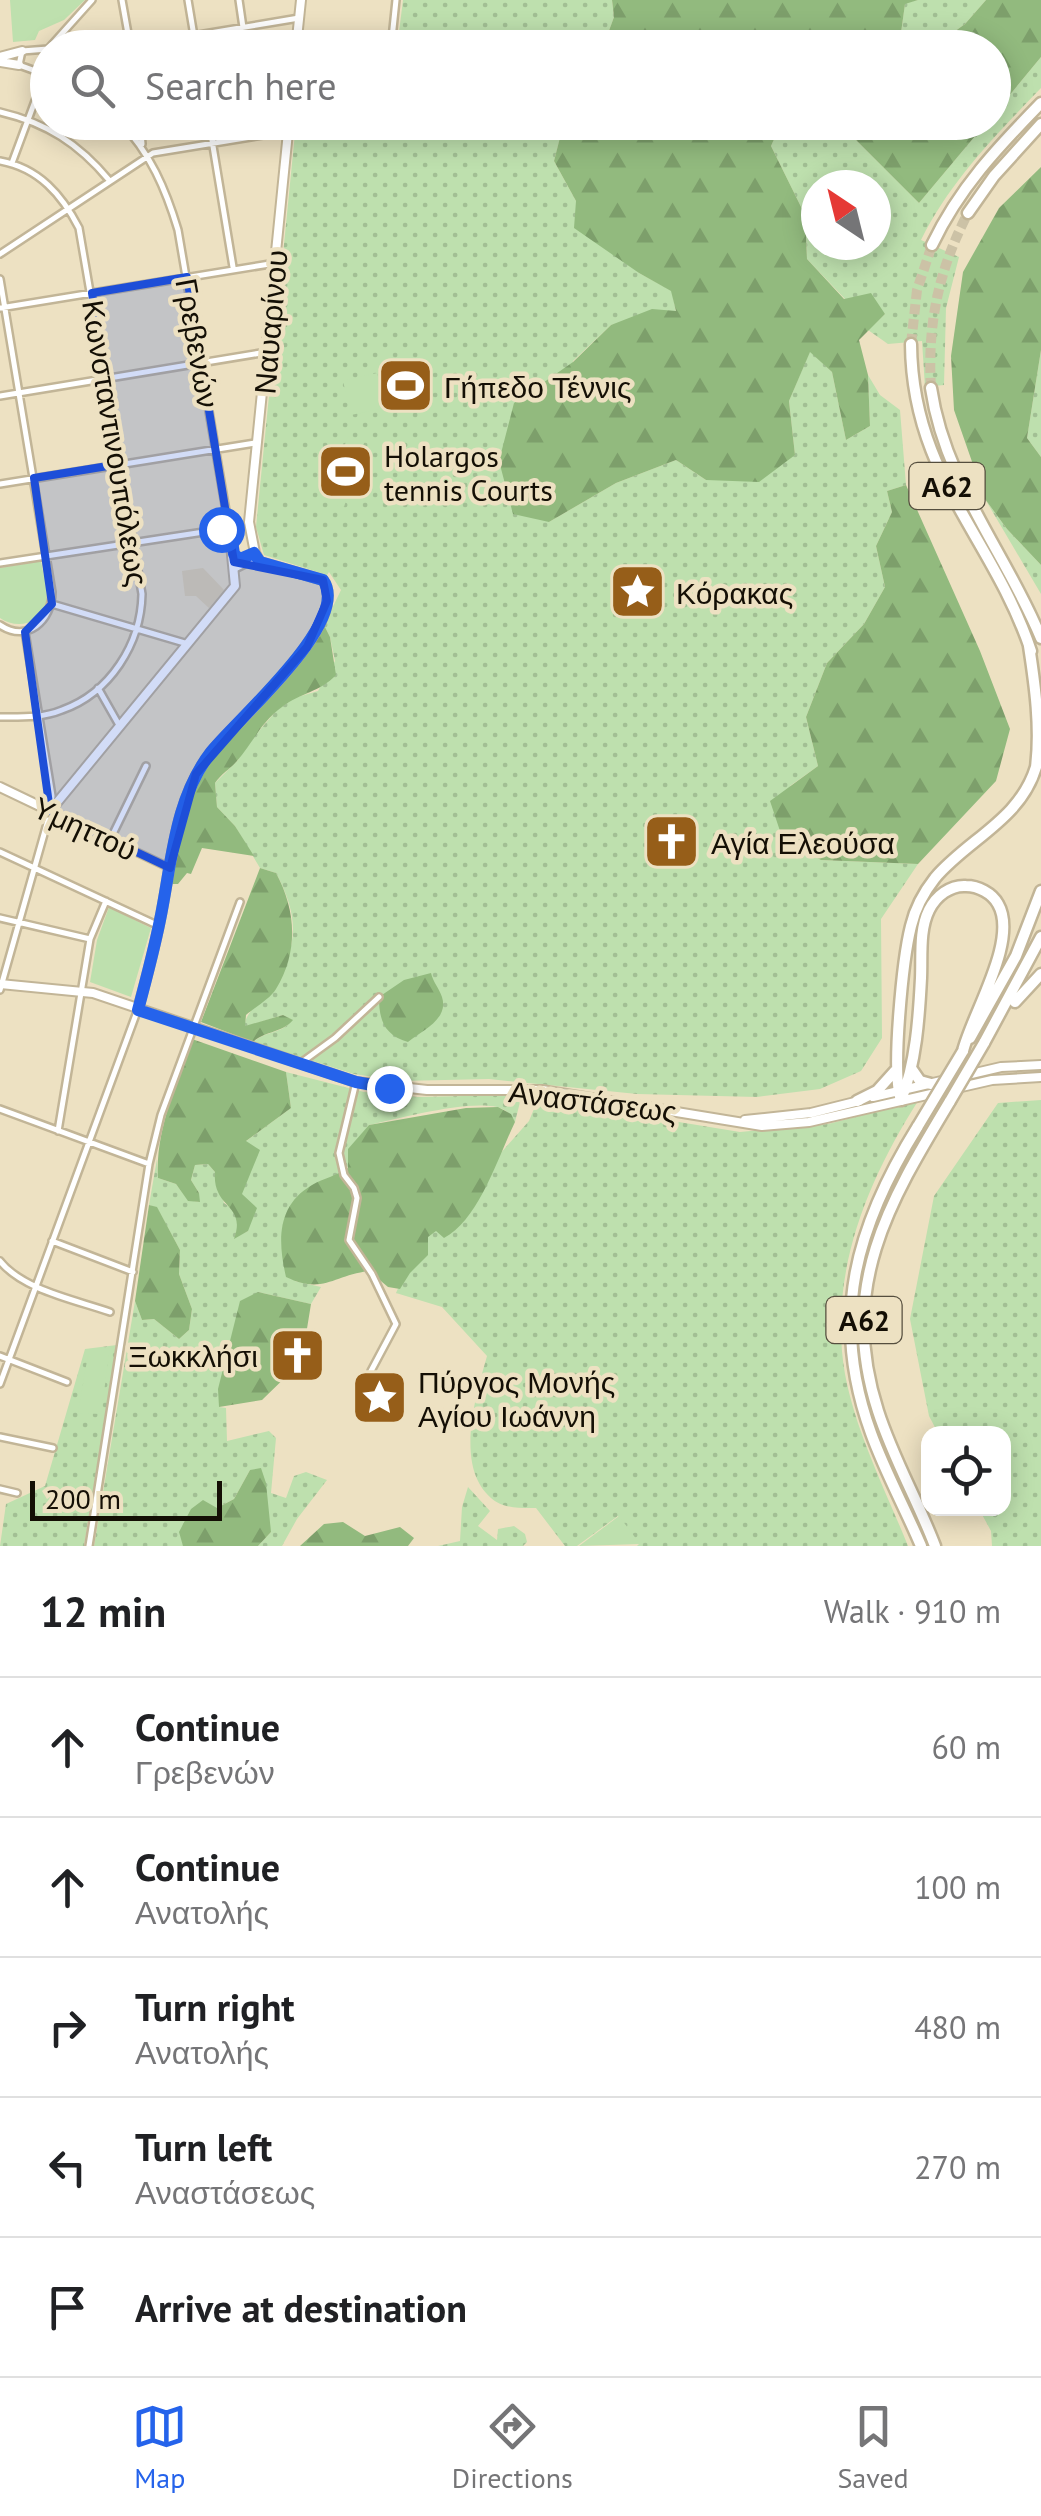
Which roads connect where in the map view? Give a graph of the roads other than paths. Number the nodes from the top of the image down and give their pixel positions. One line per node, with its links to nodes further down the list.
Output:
1 (92, 0): 9 (street)
2 (122, 0): 10 (street)
3 (188, 0): 11 (street)
4 (239, 0): 8 (street)
5 (301, 0): 7 (street)
6 (396, 0): 15 (street)
7 (299, 18): 8 (street); 14 (street)
8 (243, 27): 12 (street); 13 (street)
9 (65, 30)
10 (127, 30)
11 (193, 30)
12 (225, 30)
13 (243, 30)
14 (298, 30)
15 (393, 30)
16 (30, 50): 17 (street)
17 (22, 51): 18 (street); 19 (street)
18 (0, 60): 19 (street)
19 (19, 65): 20 (street)
20 (30, 69)
21 (1041, 103): 26 (highway)
22 (0, 112): 24 (street)
23 (30, 115): 24 (street)
24 (28, 120): 37 (street)
25 (1041, 124): 40 (highway)
26 (1011, 134)
27 (69, 140): 38 (street)
28 (137, 140): 34 (street, Γρεβενών)
29 (142, 140): 34 (street)
30 (222, 140): 33 (street)
31 (288, 140): 43 (street, Ναυαρίνου)
32 (1006, 140): 41 (highway)
33 (212, 142): 35 (street); 44 (street)
34 (143, 147): 35 (street, Γρεβενών)
35 (147, 155): 38 (street); 45 (street, Γρεβενών)
36 (0, 161): 37 (street, Κωνσταντινουπόλεως)
37 (12, 163): 39 (street, Κωνσταντινουπόλεως)
38 (109, 180): 39 (street)
39 (69, 208): 42 (street); 47 (street, Κωνσταντινουπόλεως)
40 (968, 213)
41 (932, 244)
42 (0, 254)
43 (276, 263): 44 (street); 50 (street, Ναυαρίνου)
44 (234, 269): 45 (street)
45 (187, 277): 47 (street); 51 (street, Γρεβενών)
46 (0, 279): 48 (street)
47 (92, 293): 48 (street); 52 (street, Κωνσταντινουπόλεως)
48 (3, 307): 54 (street)
49 (911, 344): 77 (highway, Α62)
50 (267, 352): 51 (street); 56 (street, Ναυαρίνου)
51 (201, 363): 52 (street); 57 (street, Γρεβενών)
52 (107, 380): 54 (street); 58 (street, Κωνσταντινουπόλεως)
53 (931, 388): 70 (highway, Α62)
54 (20, 392): 55 (street); 59 (street)
55 (0, 396)
56 (258, 443): 57 (street); 61 (street, Ναυαρίνου)
57 (218, 450): 58 (street); 62 (street, Γρεβενών)
58 (120, 464): 59 (street); 63 (street, Κωνσταντινουπόλεως)
59 (34, 478): 60 (street); 65 (street)
60 (0, 484)
61 (249, 522): 62 (street); 66 (street, Ναυαρίνου)
62 (231, 535): 63 (street); 64 (street, Γρεβενών)
63 (134, 543): 65 (street); 73 (street, Κωνσταντινουπόλεως)
64 (234, 554): 66 (street); 68 (street, Γρεβενών)
65 (45, 556): 67 (street); 69 (street)
66 (257, 557): 68 (street); 89 (street)
67 (0, 563)
68 (236, 574): 76 (street)
69 (52, 604): 73 (street); 74 (street)
70 (1028, 605): 72 (highway); 75 (highway, Α62)
71 (0, 625): 74 (street)
72 (1041, 625)
73 (138, 630): 76 (street); 79 (street, Κωνσταντινουπόλεως)
74 (26, 632): 80 (street)
75 (1041, 638)
76 (189, 644): 82 (street)
77 (1029, 646): 78 (highway, Α62); 107 (highway)
78 (1041, 686)
79 (98, 688): 80 (street, Κωνσταντινουπόλεως); 82 (street)
80 (39, 716): 81 (street); 85 (street)
81 (0, 717)
82 (120, 726): 85 (street)
83 (146, 766): 86 (street)
84 (0, 787): 85 (street, Υμηττού)
85 (49, 816): 86 (street, Υμηττού); 88 (street)
86 (110, 840): 89 (street, Υμηττού)
87 (0, 852): 88 (street)
88 (35, 868): 91 (street); 94 (street)
89 (170, 868): 95 (street)
90 (1041, 890): 105 (highway, Α62)
91 (106, 901): 95 (street); 97 (street)
92 (240, 902): 103 (street)
93 (0, 918): 94 (street)
94 (18, 922): 97 (street); 99 (street)
95 (159, 926): 102 (street)
96 (1041, 937): 104 (highway, Α62)
97 (90, 939): 100 (street)
98 (1041, 974): 104 (highway)
99 (0, 986): 100 (street, Αναστάσεως)
100 (82, 990): 102 (street, Αναστάσεως); 117 (street)
101 (378, 996): 106 (street)
102 (138, 1010): 103 (street, Αναστάσεως); 118 (street)
103 (193, 1029): 106 (street, Αναστάσεως); 119 (street)
104 (984, 1043): 136 (highway, Α62, bridge)
105 (963, 1051): 109 (highway); 135 (highway, Α62, bridge)
106 (299, 1064): 111 (street, Αναστάσεως)
107 (897, 1065): 113 (highway); 114 (highway)
108 (1041, 1066): 112 (street)
109 (910, 1067): 112 (highway); 113 (highway)
110 (1041, 1077): 113 (street)
111 (356, 1082): 116 (street, Αναστάσεως); 127 (street)
112 (932, 1084): 113 (street)
113 (901, 1094): 114 (street); 116 (street)
114 (857, 1101): 116 (street)
115 (0, 1109): 117 (street)
116 (720, 1120)
117 (58, 1131): 118 (street)
118 (89, 1142): 119 (street); 120 (street)
119 (149, 1164): 122 (street)
120 (52, 1241): 122 (street); 123 (street)
121 (0, 1262): 123 (street)
122 (133, 1272): 134 (street)
123 (36, 1286): 124 (street); 126 (street)
124 (110, 1312)
125 (0, 1356): 126 (street)
126 (9, 1361): 128 (street); 129 (street)
127 (370, 1371)
128 (67, 1382)
129 (0, 1384)
130 (0, 1437): 131 (street)
131 (52, 1448)
132 (0, 1489): 133 (street)
133 (16, 1493)
134 (89, 1546)
135 (921, 1546)
136 (939, 1546)

